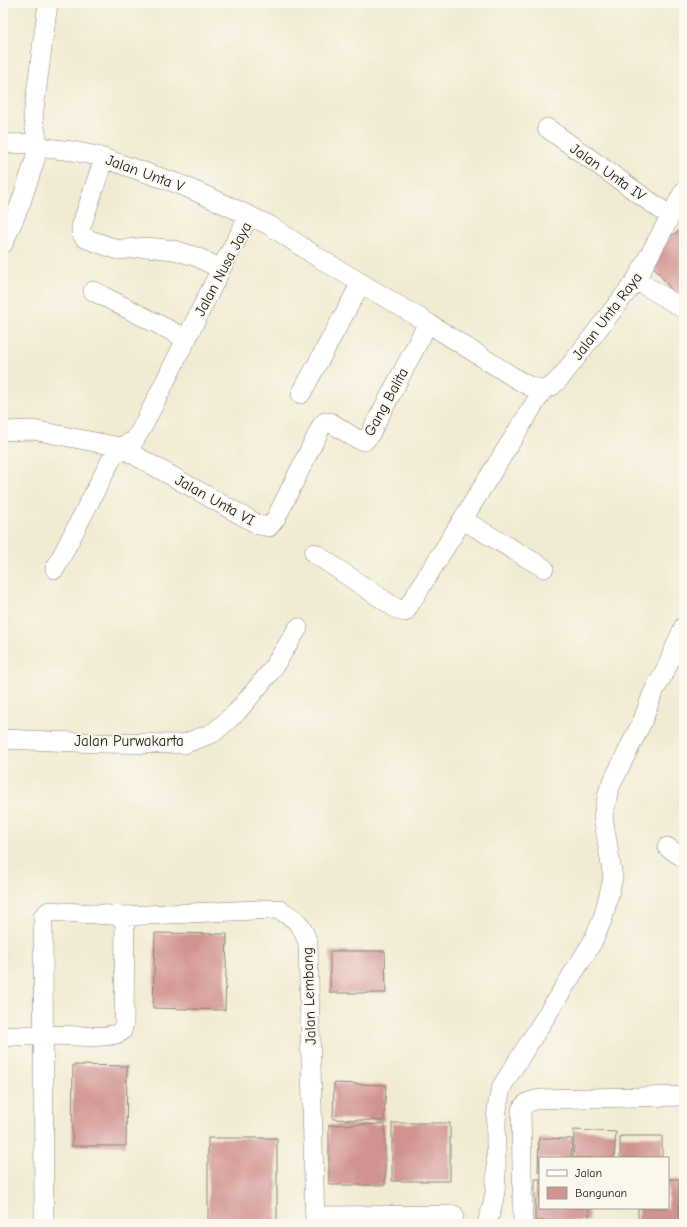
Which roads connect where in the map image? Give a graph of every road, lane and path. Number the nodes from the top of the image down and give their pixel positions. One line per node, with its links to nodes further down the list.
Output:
1 (48, 3): 4 (street)
2 (547, 128): 8 (street, Jalan Unta IV)
3 (3, 144): 4 (street, Jalan Unta V)
4 (38, 144): 5 (street, Jalan Unta V); 9 (street)
5 (104, 158): 7 (street, Jalan Unta V); 10 (street)
6 (684, 191): 8 (street, Jalan Unta Raya)
7 (249, 216): 10 (street, Jalan Nusa Jaya); 12 (street, Jalan Nusa Jaya)
8 (670, 216): 11 (street, Jalan Unta Raya)
9 (3, 244)
10 (221, 269): 16 (street, Jalan Nusa Jaya)
11 (636, 280): 14 (street); 17 (street, Jalan Unta Raya)
12 (361, 283): 15 (street, Jalan Nusa Jaya); 18 (street)
13 (93, 290): 16 (street)
14 (684, 309)
15 (428, 323): 17 (street, Jalan Nusa Jaya); 19 (street, Gang Balita)
16 (187, 339): 21 (street, Jalan Nusa Jaya)
17 (543, 390): 22 (street)
18 (301, 394)
19 (325, 422): 21 (street, Jalan Unta VI)
20 (3, 431): 21 (street)
21 (120, 447): 25 (street)
22 (463, 520): 23 (street); 24 (street)
23 (314, 554)
24 (544, 568)
25 (55, 569)
26 (684, 626): 38 (street)
27 (298, 628): 28 (street, Jalan Purwakarta)
28 (3, 739)
29 (667, 847): 30 (street)
30 (684, 858)
31 (125, 916): 32 (street); 32 (street, Jalan Lembang); 36 (street, Jalan Lembang)
32 (43, 1035): 33 (street); 37 (street, Jalan Lembang)
33 (3, 1038)
34 (684, 1096): 39 (street)
35 (454, 1215): 36 (street)
36 (315, 1220)
37 (44, 1224)
38 (487, 1224)
39 (523, 1224)

